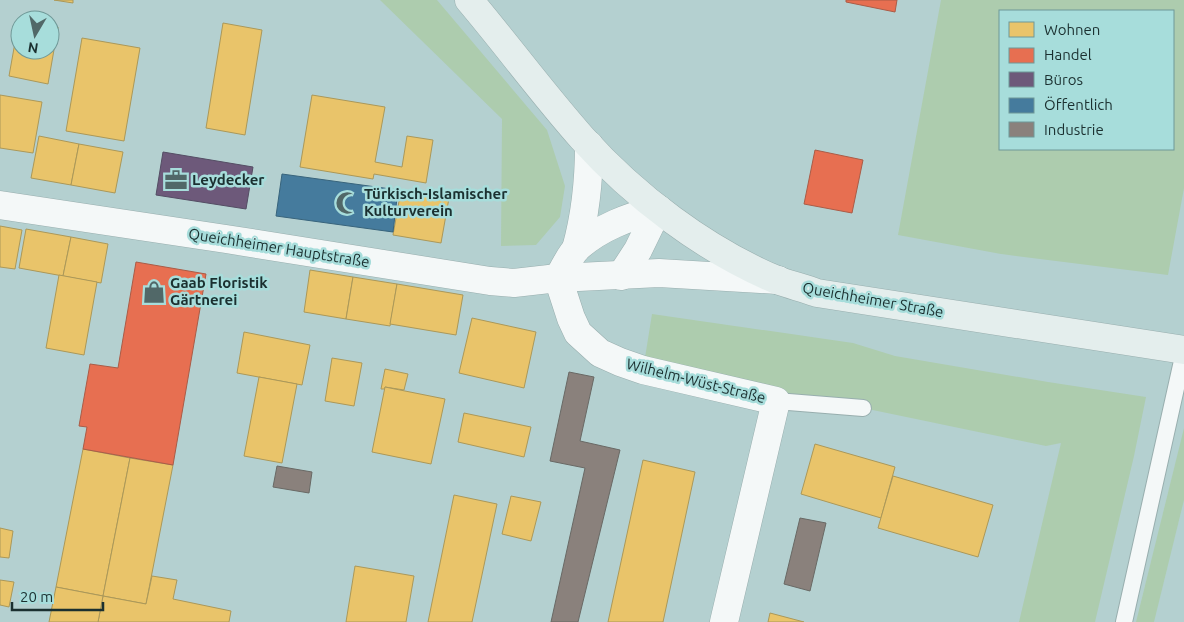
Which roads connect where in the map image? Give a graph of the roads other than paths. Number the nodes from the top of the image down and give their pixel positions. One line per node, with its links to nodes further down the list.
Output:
1 (469, 0): 2 (main road, Queichheimer Straße)
2 (589, 145): 4 (main road, Queichheimer Straße); 5 (street)
3 (0, 205): 7 (street, Queichheimer Hauptstraße)
4 (658, 209): 5 (street); 6 (street); 8 (main road, Queichheimer Straße)
5 (576, 249): 7 (street)
6 (621, 276): 7 (street, Queichheimer Hauptstraße); 8 (street, Queichheimer Hauptstraße)
7 (558, 278): 10 (street, Wilhelm-Wüst-Straße)
8 (778, 280): 9 (main road, Queichheimer Straße)
9 (1184, 351): 13 (lane)
10 (776, 401): 11 (lane); 12 (street, Wilhelm-Wüst-Straße)
11 (863, 408)
12 (724, 622)
13 (1124, 622)

